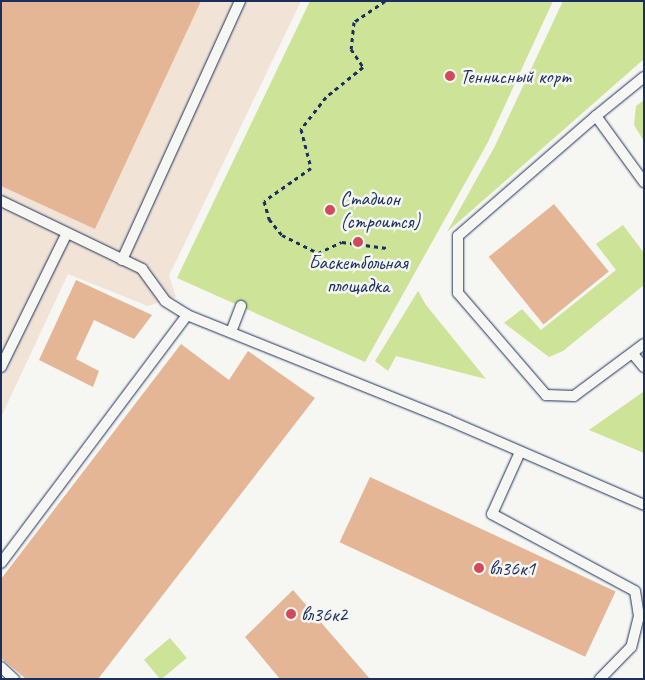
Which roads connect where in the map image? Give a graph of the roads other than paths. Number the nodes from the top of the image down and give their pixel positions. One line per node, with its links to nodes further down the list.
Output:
1 (240, 1): 7 (lane)
2 (644, 77): 3 (lane)
3 (596, 116): 4 (lane); 12 (lane)
4 (644, 182)
5 (1, 201): 6 (lane)
6 (67, 233): 7 (lane); 13 (lane)
7 (122, 260): 9 (lane)
8 (241, 306): 10 (lane)
9 (187, 315): 10 (lane); 17 (lane)
10 (231, 332): 15 (lane)
11 (644, 344): 12 (lane)
12 (633, 354): 14 (lane)
13 (1, 367)
14 (644, 367)
15 (520, 452): 16 (lane); 20 (lane)
16 (644, 505)
17 (1, 563)
18 (1, 667): 19 (lane)
19 (14, 679)
20 (600, 679)

